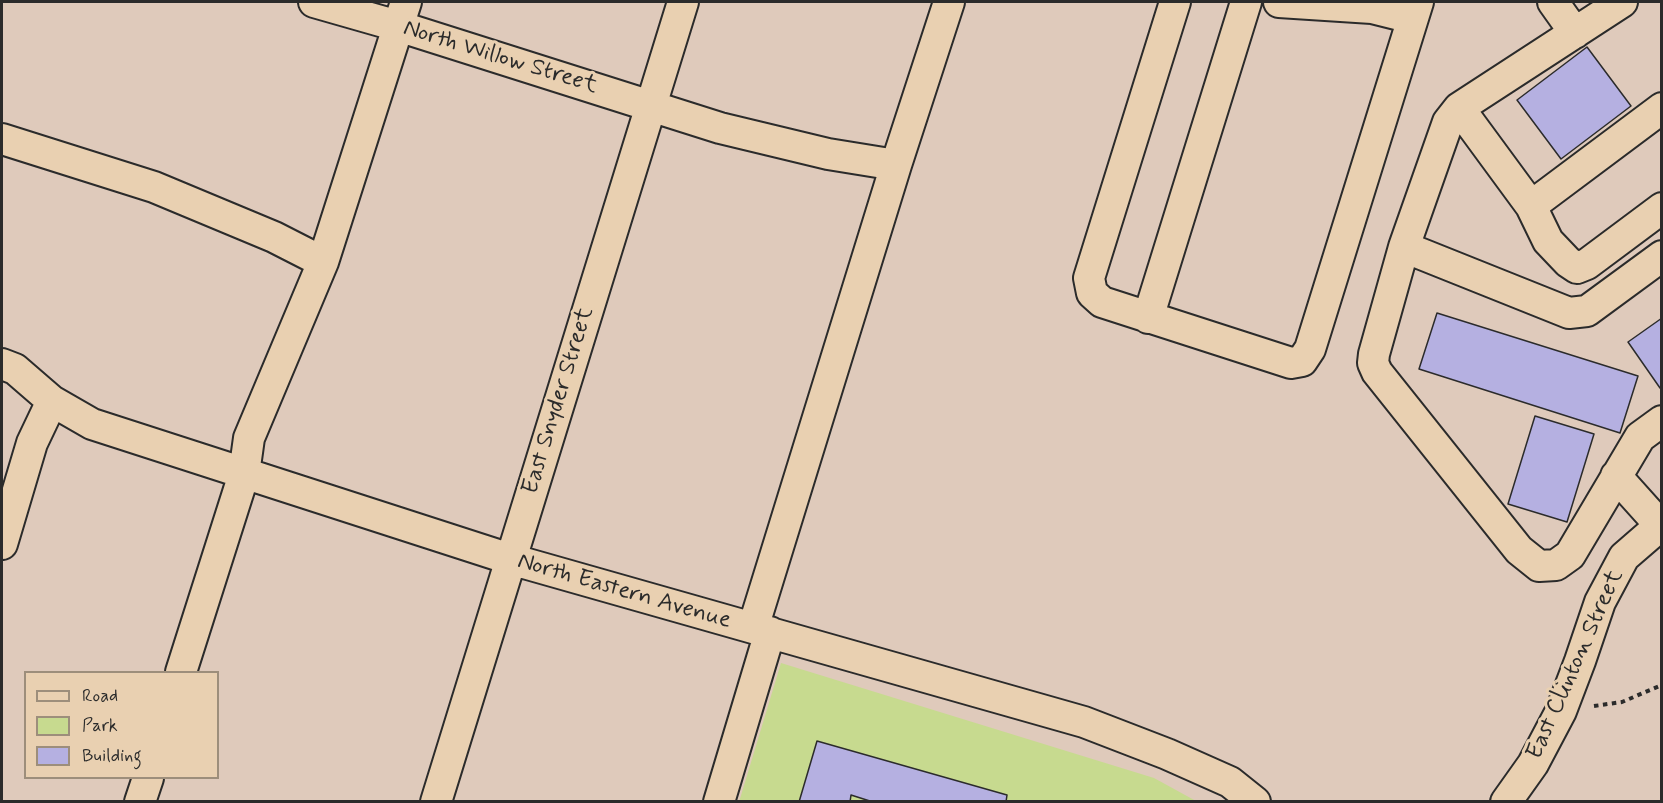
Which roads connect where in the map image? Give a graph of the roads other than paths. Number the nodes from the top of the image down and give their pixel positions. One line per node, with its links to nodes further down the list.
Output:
1 (314, 2): 10 (street, North Willow Street)
2 (683, 2): 12 (street, East Snyder Street)
3 (949, 2): 16 (street)
4 (1175, 2): 22 (street)
5 (1246, 2): 22 (street)
6 (1279, 2): 9 (street)
7 (1553, 2): 11 (street)
8 (1622, 2): 11 (street)
9 (1415, 10): 22 (street)
10 (402, 14): 12 (street, North Willow Street); 21 (street)
11 (1575, 33): 13 (street)
12 (651, 105): 16 (street, North Willow Street); 30 (street, East Snyder Street)
13 (1459, 108): 17 (street); 19 (street)
14 (1662, 108): 17 (street)
15 (2, 139): 21 (street)
16 (896, 165): 31 (street)
17 (1531, 206): 18 (street)
18 (1662, 208)
19 (1404, 247): 20 (street); 27 (street)
20 (1662, 256)
21 (323, 262): 26 (street)
22 (1148, 318)
23 (2, 364): 24 (street, North Eastern Avenue)
24 (52, 401): 26 (street, North Eastern Avenue); 29 (street)
25 (1662, 421): 27 (street)
26 (244, 474): 30 (street, North Eastern Avenue); 32 (street)
27 (1616, 476): 28 (street)
28 (1661, 525): 38 (street, East Clinton Street)
29 (2, 544)
30 (510, 559): 31 (street, North Eastern Avenue); 35 (street, East Snyder Street)
31 (761, 630): 36 (street); 37 (street, North Eastern Avenue)
32 (181, 671)
33 (147, 779): 34 (street)
34 (140, 801)
35 (436, 801)
36 (719, 801)
37 (1256, 801)
38 (1506, 801)

